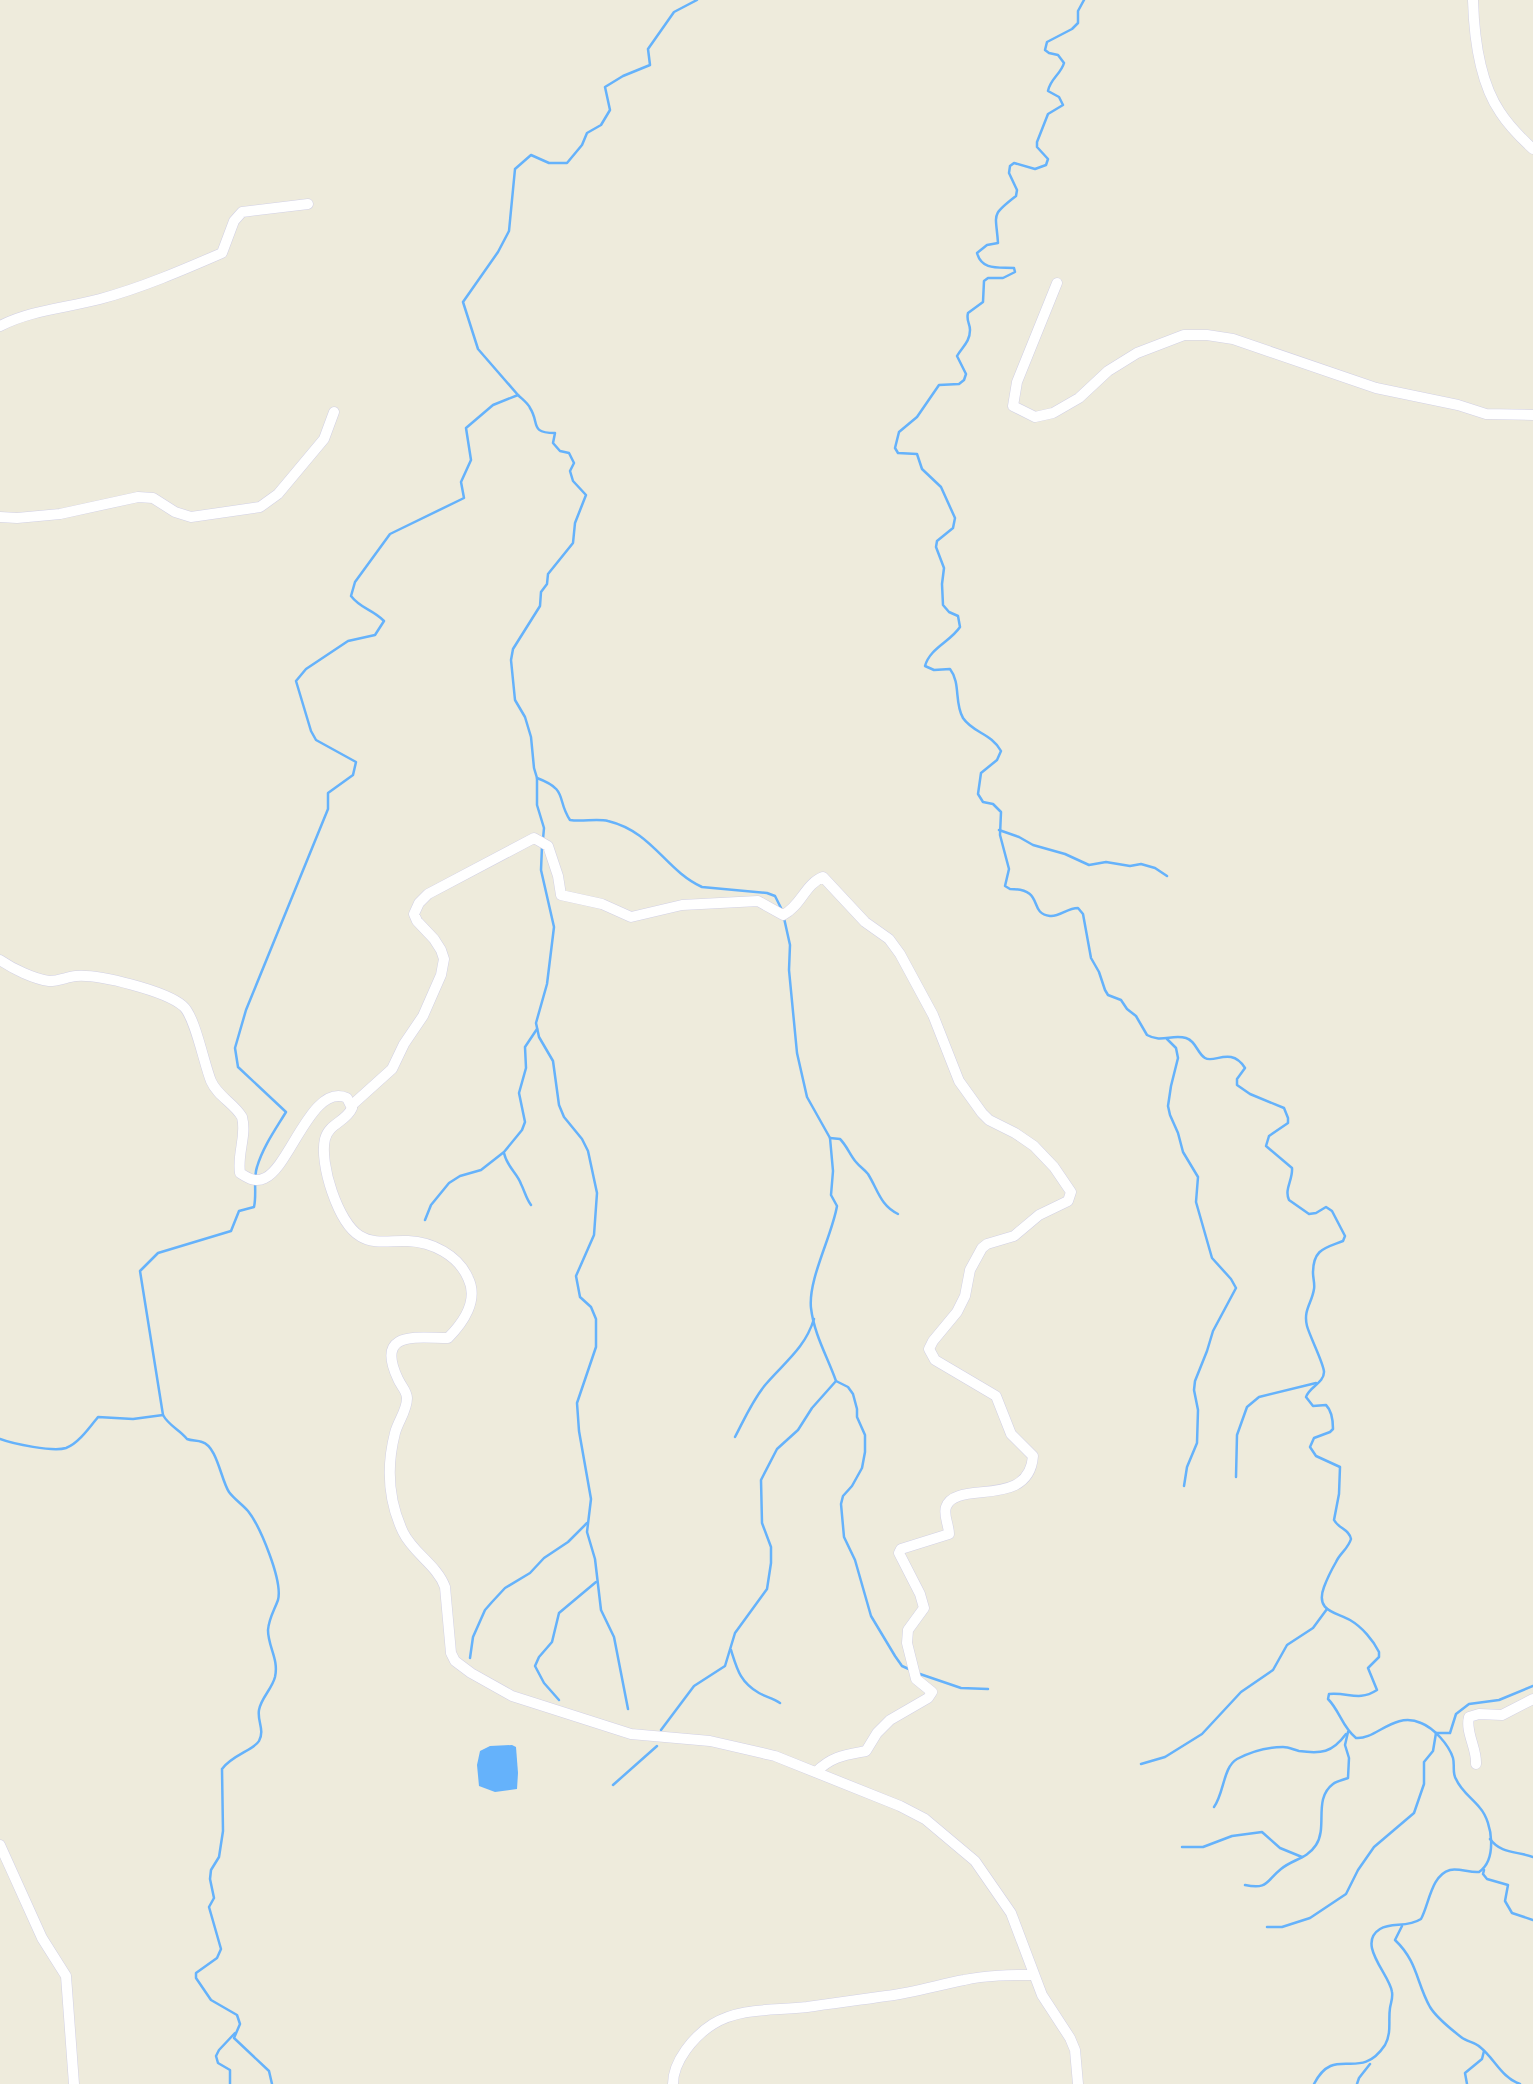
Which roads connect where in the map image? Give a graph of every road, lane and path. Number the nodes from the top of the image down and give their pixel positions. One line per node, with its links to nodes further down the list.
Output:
1 (1473, 0): 2 (street)
2 (1533, 149)
3 (309, 204): 5 (street)
4 (1057, 283): 7 (street)
5 (0, 326)
6 (334, 412): 8 (street)
7 (1533, 415)
8 (0, 517)
9 (0, 960): 10 (street)
10 (352, 1105): 13 (street); 13 (street)
11 (1533, 1699): 12 (street)
12 (1476, 1764)
13 (816, 1772): 15 (street)
14 (0, 1845): 16 (street)
15 (1034, 1975): 17 (street); 18 (street)
16 (74, 2084)
17 (673, 2084)
18 (1078, 2084)

